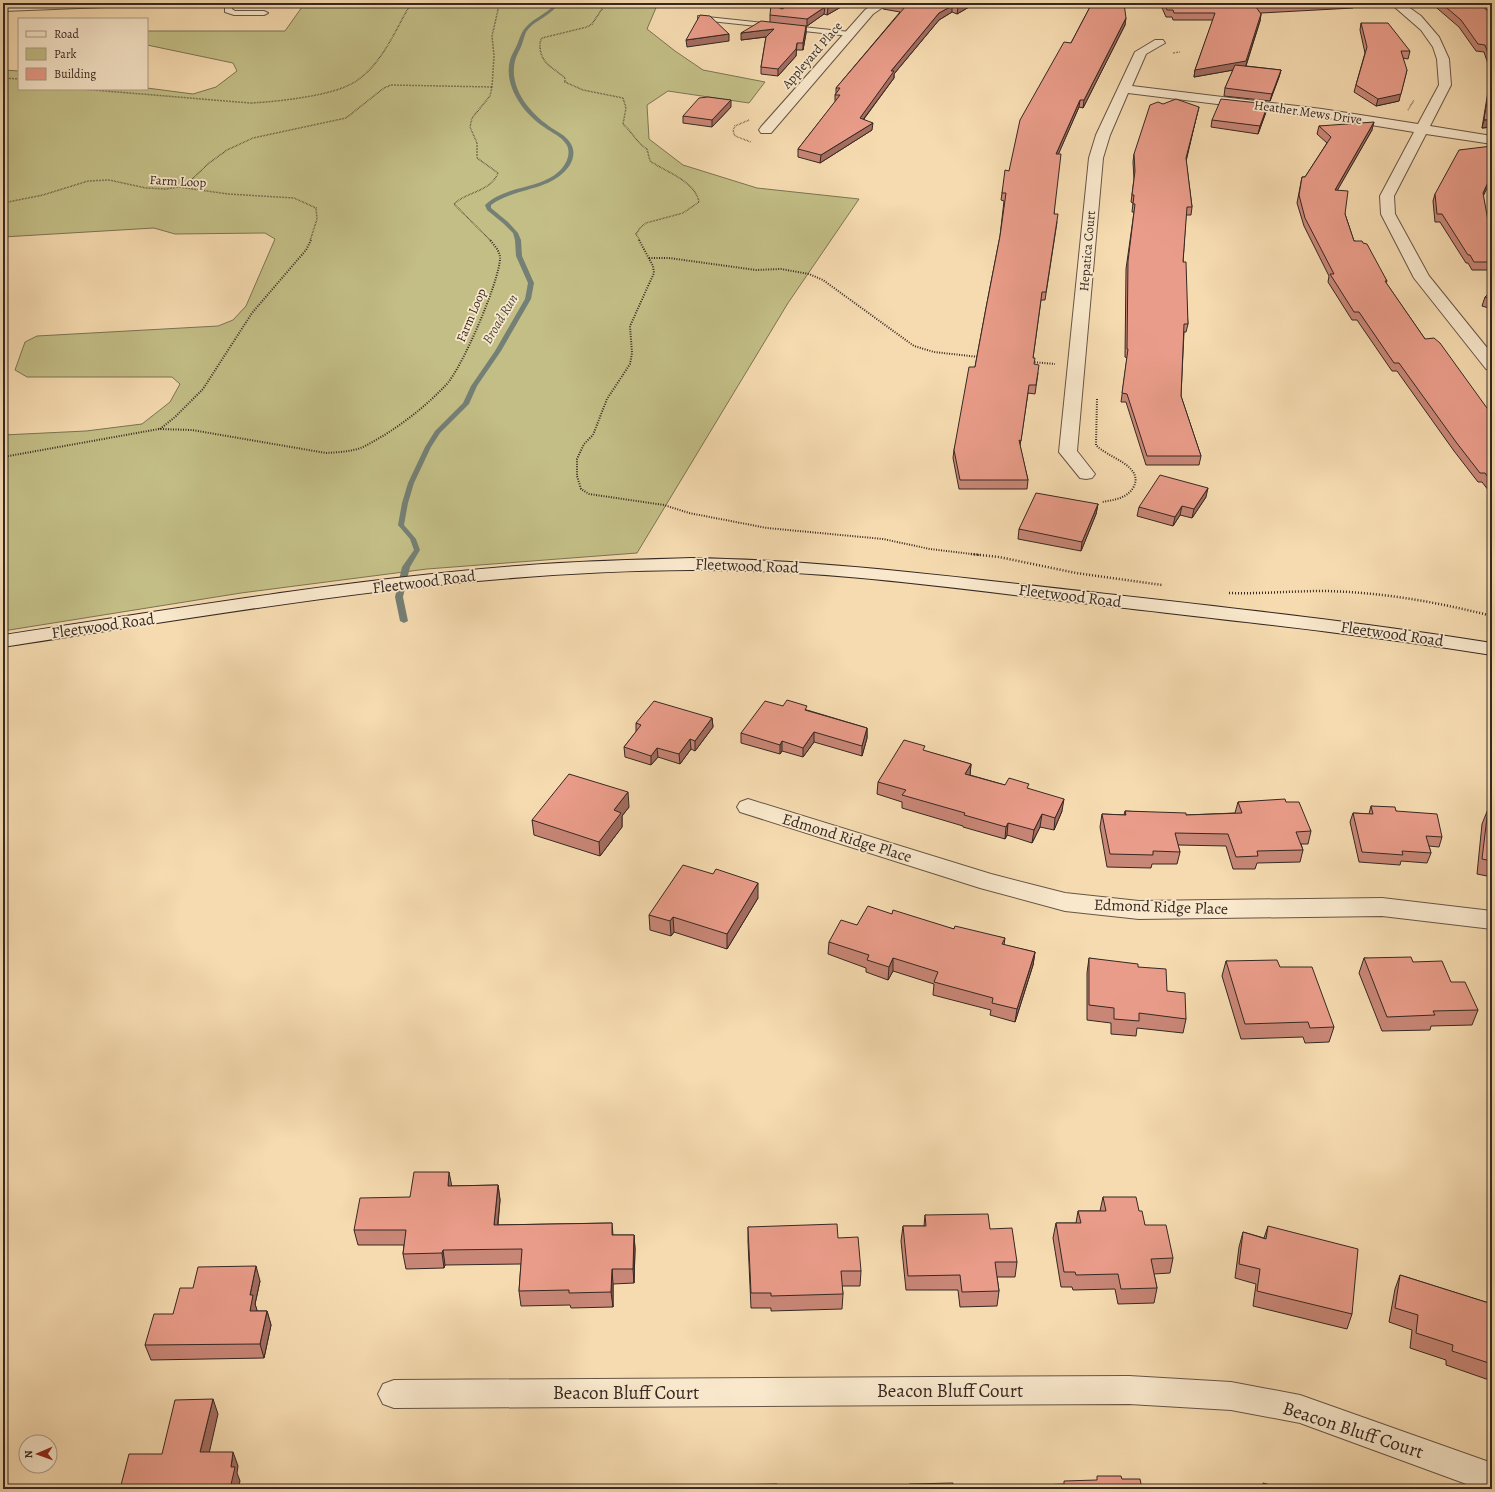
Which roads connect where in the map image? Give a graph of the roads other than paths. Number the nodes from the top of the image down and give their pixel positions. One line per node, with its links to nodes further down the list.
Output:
1 (156, 3): 5 (lane)
2 (225, 3): 6 (lane)
3 (883, 3): 8 (street, Appleyard Place)
4 (1396, 3): 11 (street)
5 (3, 9)
6 (264, 13)
7 (701, 18): 8 (lane)
8 (850, 34): 12 (street, Appleyard Place)
9 (1164, 48): 10 (street, Hepatica Court)
10 (1124, 89): 11 (street, Heather Mews Drive); 17 (street, Hepatica Court)
11 (1422, 128): 13 (street, Heather Mews Drive); 15 (street)
12 (766, 130)
13 (1492, 140)
14 (1492, 341): 15 (street)
15 (1474, 342): 16 (street)
16 (1492, 365)
17 (1086, 474)
18 (3, 641): 19 (street, Fleetwood Road)
19 (1492, 649)
20 (748, 807): 21 (street, Edmond Ridge Place)
21 (1492, 920)
22 (394, 1394): 23 (street, Beacon Bluff Court)
23 (1492, 1478)

